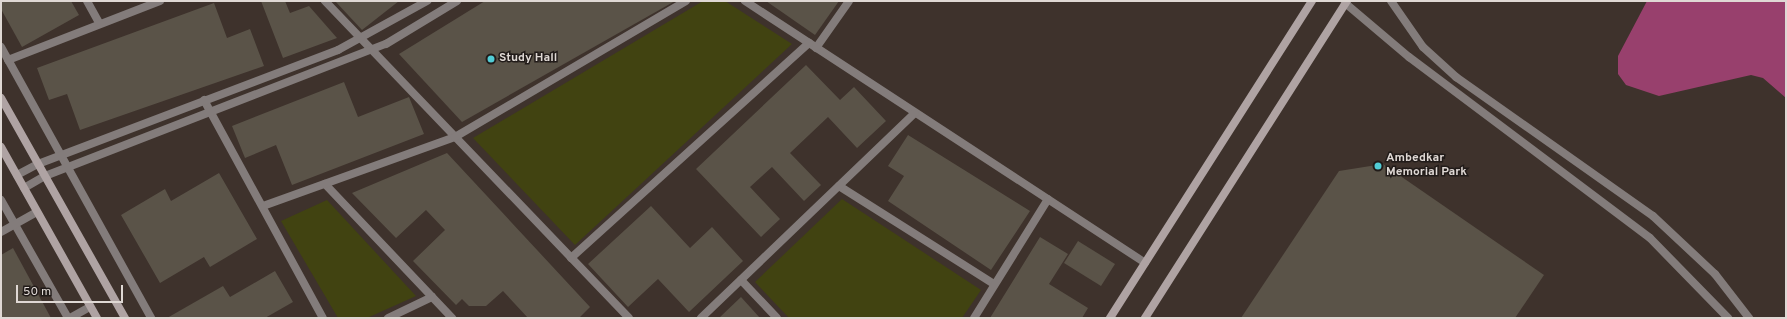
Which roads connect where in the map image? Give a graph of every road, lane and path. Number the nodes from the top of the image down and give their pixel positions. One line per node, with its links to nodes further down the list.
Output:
1 (87, 1): 12 (street)
2 (160, 1): 12 (street)
3 (325, 1): 13 (street)
4 (427, 1): 13 (street)
5 (686, 1): 23 (street)
6 (745, 1): 14 (street)
7 (850, 1): 16 (street)
8 (1312, 1): 40 (street)
9 (1391, 1): 59 (street)
10 (453, 2): 17 (street)
11 (1345, 2): 57 (street); 58 (street)
12 (100, 24): 18 (street)
13 (360, 38): 17 (street); 20 (street)
14 (809, 43): 16 (street); 39 (street)
15 (1, 47): 18 (street)
16 (816, 48): 22 (street)
17 (371, 51): 21 (street); 23 (street)
18 (8, 60): 25 (street)
19 (1, 98): 26 (street)
20 (204, 100): 21 (street); 25 (street)
21 (212, 113): 27 (street); 35 (street)
22 (915, 113): 31 (street); 33 (street)
23 (455, 137): 30 (street); 39 (street)
24 (1, 147): 28 (street)
25 (61, 155): 26 (street); 27 (street)
26 (38, 164): 28 (street); 29 (street)
27 (68, 168): 29 (street); 48 (street)
28 (17, 175): 32 (street)
29 (45, 176): 32 (street); 47 (street)
30 (325, 184): 35 (street); 43 (street)
31 (839, 186): 41 (street); 42 (street)
32 (24, 188): 36 (street)
33 (1048, 199): 40 (street); 42 (street)
34 (1, 200): 37 (street)
35 (263, 206): 49 (street)
36 (38, 212): 37 (street); 44 (street)
37 (15, 225): 38 (street); 45 (street)
38 (1, 232)
39 (571, 258): 52 (street)
40 (1145, 263): 56 (street)
41 (741, 280): 53 (street); 54 (street)
42 (994, 284): 55 (street)
43 (432, 297): 50 (street); 51 (street)
44 (90, 307): 45 (street); 46 (street)
45 (69, 318)
46 (96, 318)
47 (125, 318)
48 (151, 318)
49 (324, 318)
50 (388, 318)
51 (452, 318)
52 (629, 318)
53 (701, 318)
54 (777, 318)
55 (974, 318)
56 (1110, 318)
57 (1145, 318)
58 (1728, 318)
59 (1749, 318)

